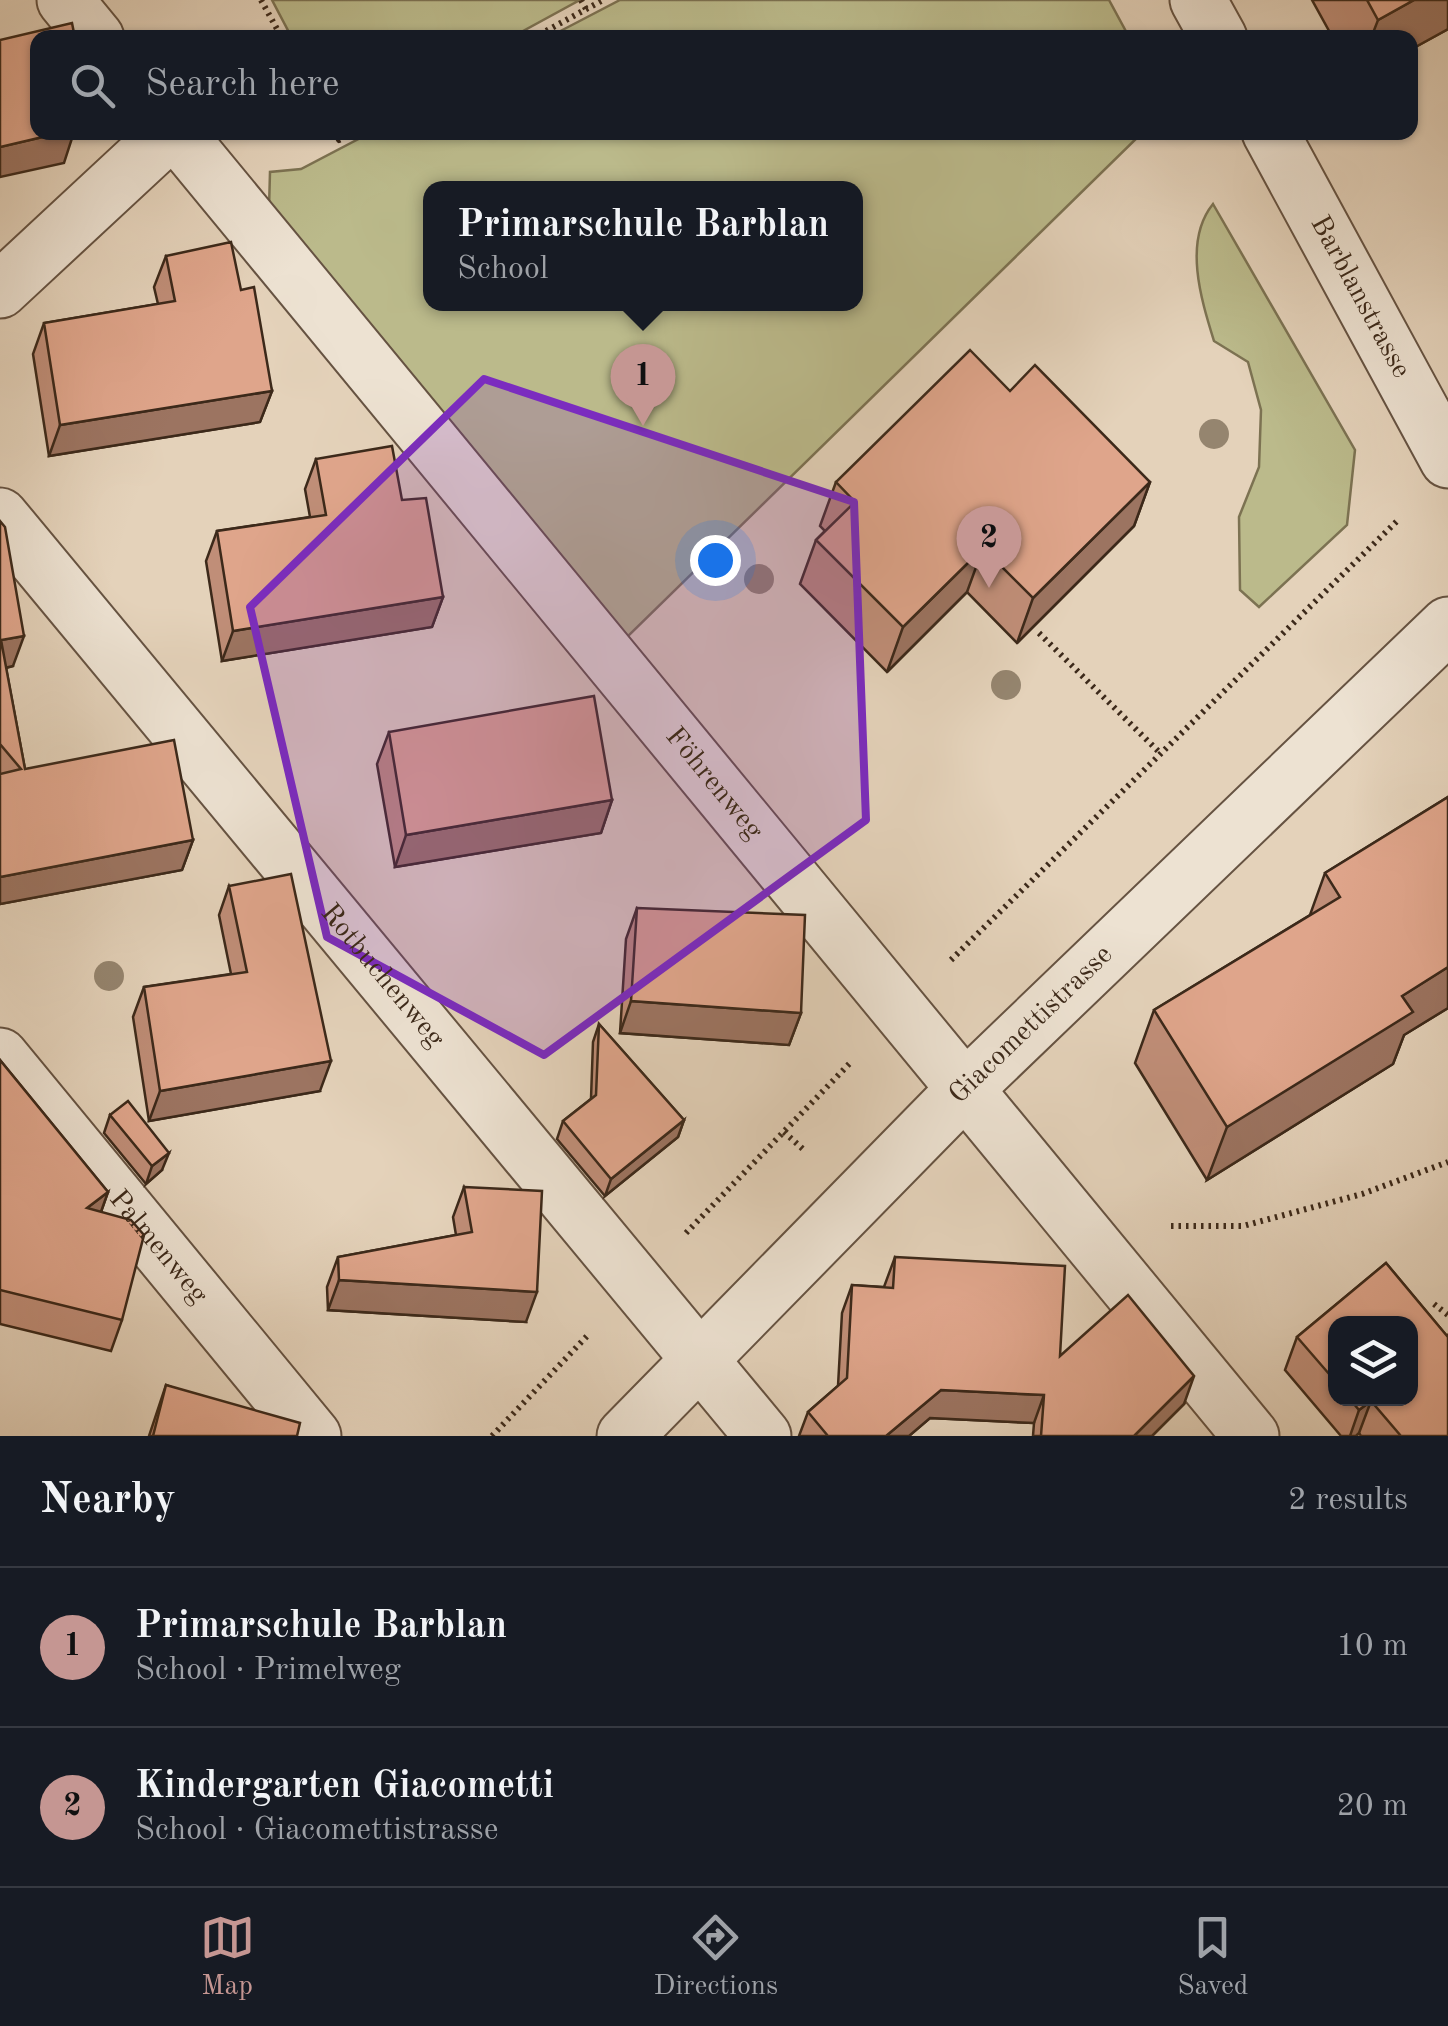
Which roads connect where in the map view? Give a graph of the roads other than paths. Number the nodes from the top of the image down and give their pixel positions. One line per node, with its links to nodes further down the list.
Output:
1 (65, 0): 3 (street)
2 (1198, 0): 4 (street)
3 (89, 30)
4 (1214, 30)
5 (164, 140): 8 (street)
6 (180, 140): 13 (street, Föhrenweg)
7 (1274, 140): 9 (street, Barblanstrasse)
8 (0, 290)
9 (1448, 460)
10 (0, 516): 14 (street, Rotbuchenweg)
11 (1448, 625): 13 (street, Giacomettistrasse)
12 (0, 1056): 15 (street, Palmenweg)
13 (966, 1088): 14 (street, Giacomettistrasse); 18 (street, Föhrenweg)
14 (698, 1357): 16 (street, Giacomettistrasse); 17 (street, Rotbuchenweg)
15 (314, 1436)
16 (625, 1436)
17 (762, 1436)
18 (1251, 1436)

